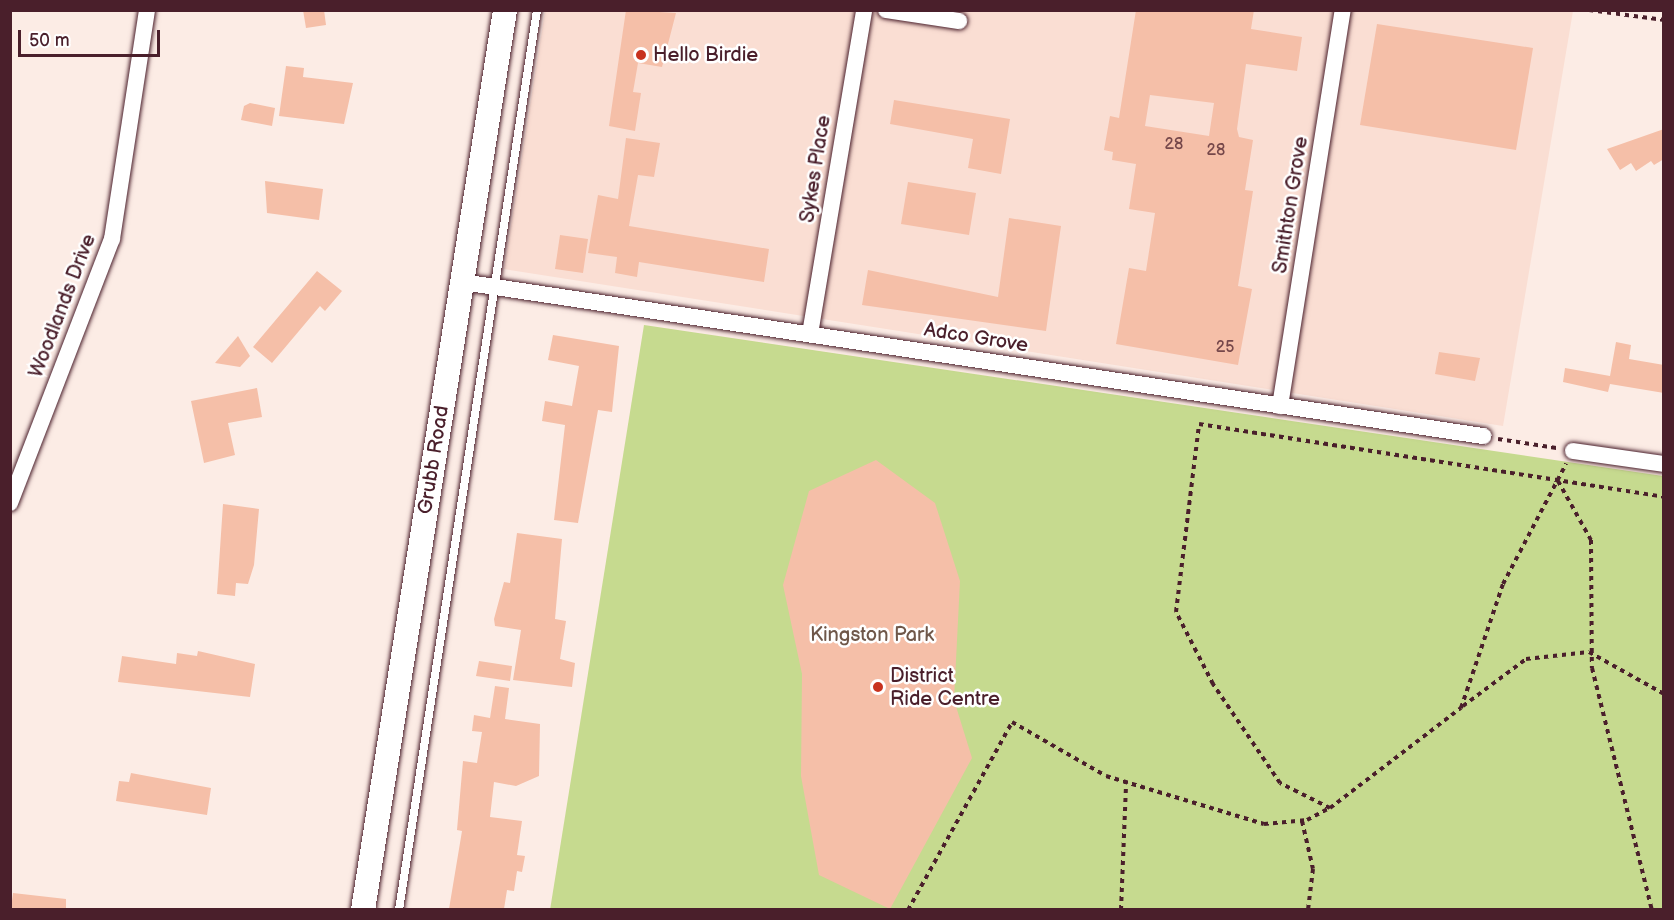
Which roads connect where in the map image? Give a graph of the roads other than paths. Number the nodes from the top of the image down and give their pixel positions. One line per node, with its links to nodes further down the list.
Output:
1 (147, 10): 15 (street, Woodlands Drive)
2 (505, 10): 8 (main road, Grubb Road)
3 (537, 10): 9 (lane, Grubb Road)
4 (864, 10): 10 (street, Sykes Place)
5 (886, 10): 7 (street)
6 (1343, 10): 11 (street, Smithton Grove)
7 (958, 21)
8 (462, 282): 9 (street, Adco Grove); 16 (main road, Grubb Road)
9 (495, 287): 10 (street, Adco Grove); 17 (lane, Grubb Road)
10 (810, 334): 11 (street, Adco Grove)
11 (1280, 405): 12 (street, Adco Grove)
12 (1483, 436)
13 (1573, 451): 14 (street)
14 (1664, 464)
15 (10, 503)
16 (363, 909)
17 (399, 909)

